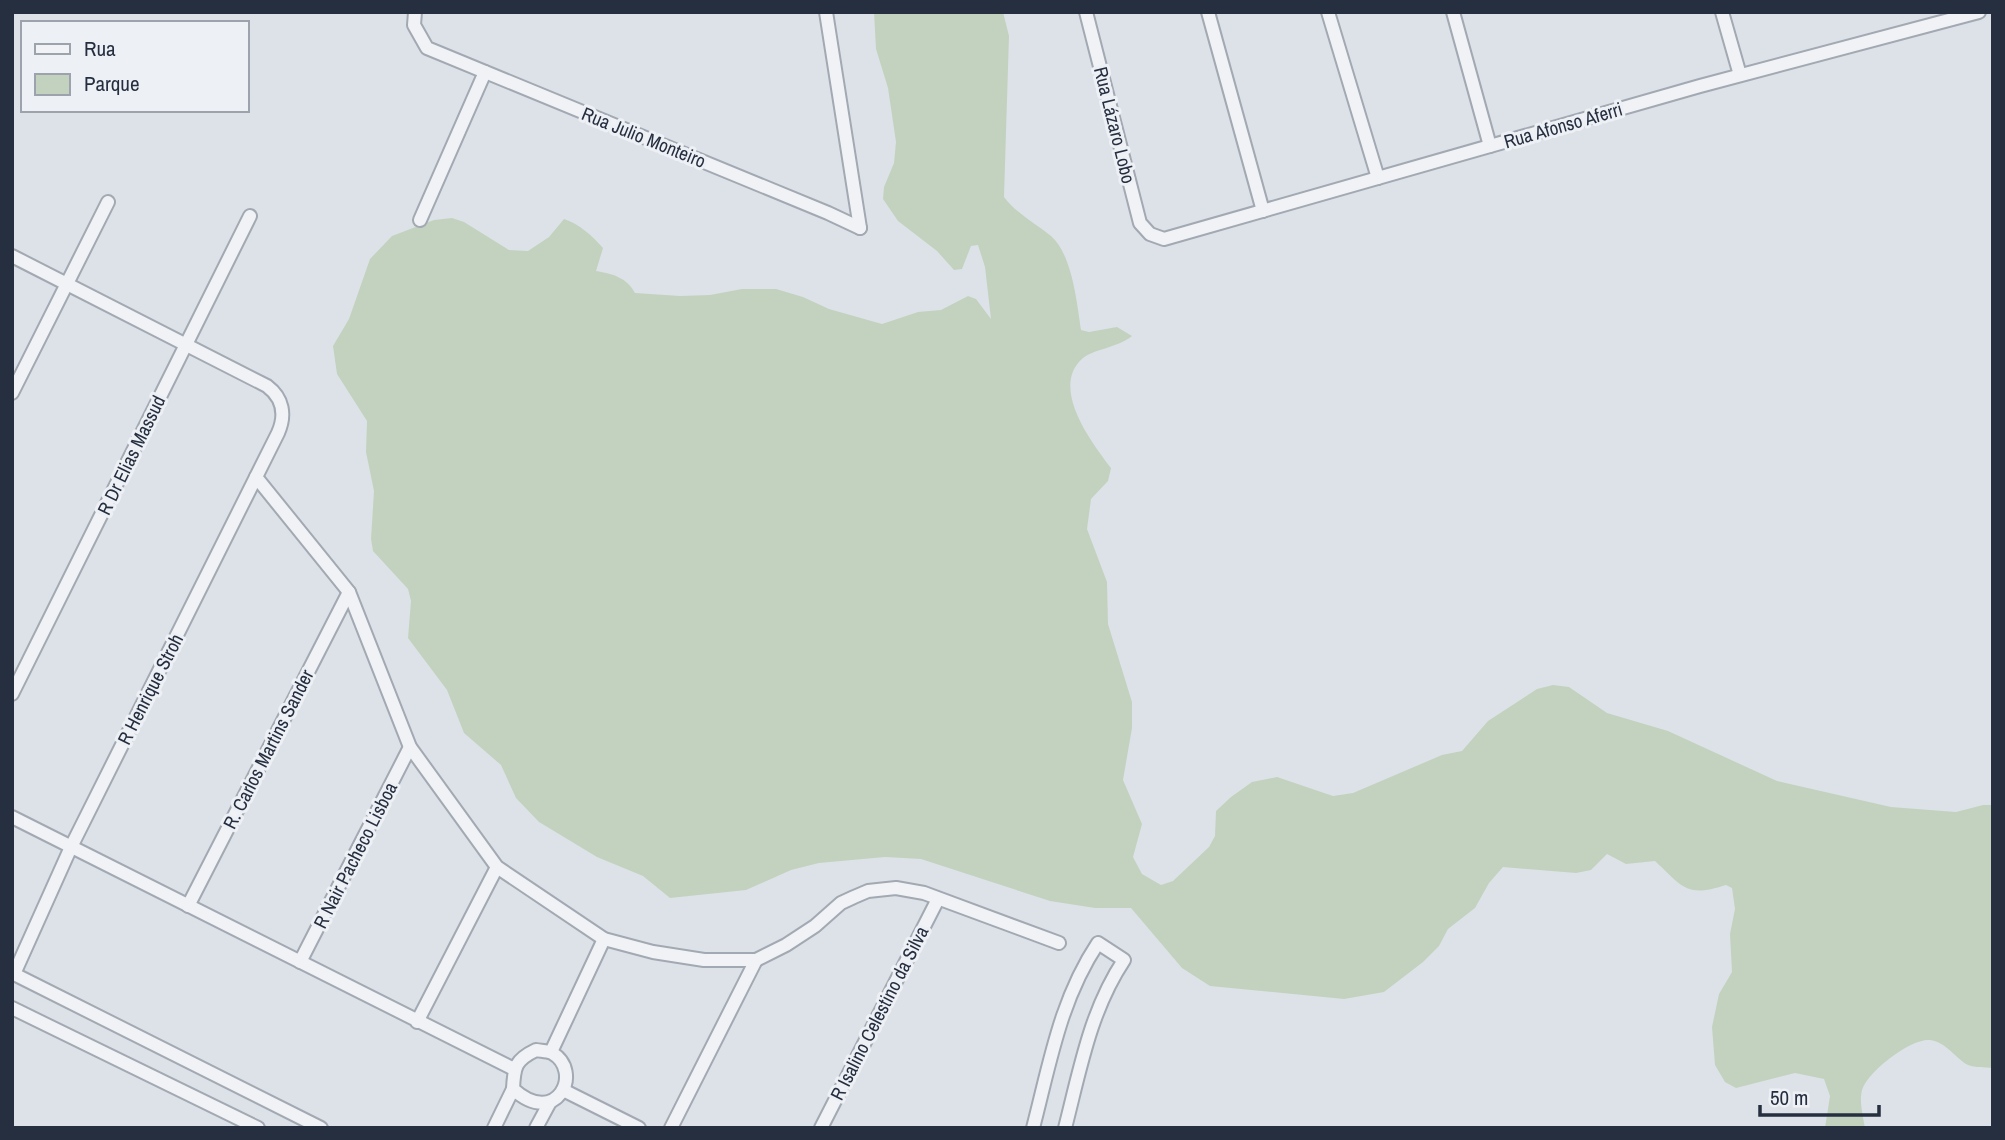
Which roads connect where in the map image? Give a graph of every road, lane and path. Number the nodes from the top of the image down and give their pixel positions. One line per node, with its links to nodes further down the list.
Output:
1 (415, 12): 9 (street, Rua Julio Monteiro)
2 (826, 12): 9 (street, Rua Julio Monteiro)
3 (1086, 12): 17 (street, Rua Lázaro Lobo)
4 (1208, 12): 14 (street)
5 (1328, 12): 12 (street)
6 (1453, 12): 11 (street)
7 (1722, 12): 10 (street)
8 (1979, 12): 10 (street, Rua Afonso Aferri)
9 (485, 72): 16 (street)
10 (1741, 75): 11 (street, Rua Afonso Aferri)
11 (1490, 146): 12 (street, Rua Afonso Aferri)
12 (1378, 178): 14 (street, Rua Afonso Aferri)
13 (108, 202): 19 (street)
14 (1264, 211): 17 (street, Rua Afonso Aferri)
15 (250, 215): 20 (street, R Dr Elias Massud)
16 (420, 220)
17 (1150, 234)
18 (12, 256): 19 (street)
19 (67, 284): 20 (street); 21 (street)
20 (186, 344): 22 (street, R Henrique Stroh); 24 (street, R Dr Elias Massud)
21 (12, 393)
22 (256, 477): 23 (street); 27 (street, R Henrique Stroh)
23 (349, 592): 25 (street); 30 (street, R. Carlos Martins Sander)
24 (12, 694)
25 (410, 747): 28 (street); 34 (street, R Nair Pacheco Lisboa)
26 (12, 817): 27 (street)
27 (71, 847): 30 (street); 35 (street, R Henrique Stroh)
28 (496, 867): 31 (street); 37 (street)
29 (938, 899): 32 (street); 33 (street); 49 (street, R Isalino Celestino da Silva)
30 (188, 906): 34 (street)
31 (604, 939): 33 (street); 38 (street)
32 (1059, 943)
33 (756, 960): 48 (street)
34 (300, 962): 37 (street)
35 (13, 974): 44 (street)
36 (12, 1007): 43 (street)
37 (417, 1021): 39 (street)
38 (551, 1052): 39 (street); 41 (street)
39 (514, 1069): 40 (street)
40 (513, 1088): 42 (street); 45 (street)
41 (563, 1090): 42 (street); 47 (street)
42 (550, 1102): 46 (street)
43 (258, 1128)
44 (321, 1128)
45 (494, 1128)
46 (536, 1128)
47 (639, 1128)
48 (671, 1128)
49 (821, 1128)
50 (1034, 1128): 51 (street)
51 (1065, 1128)

